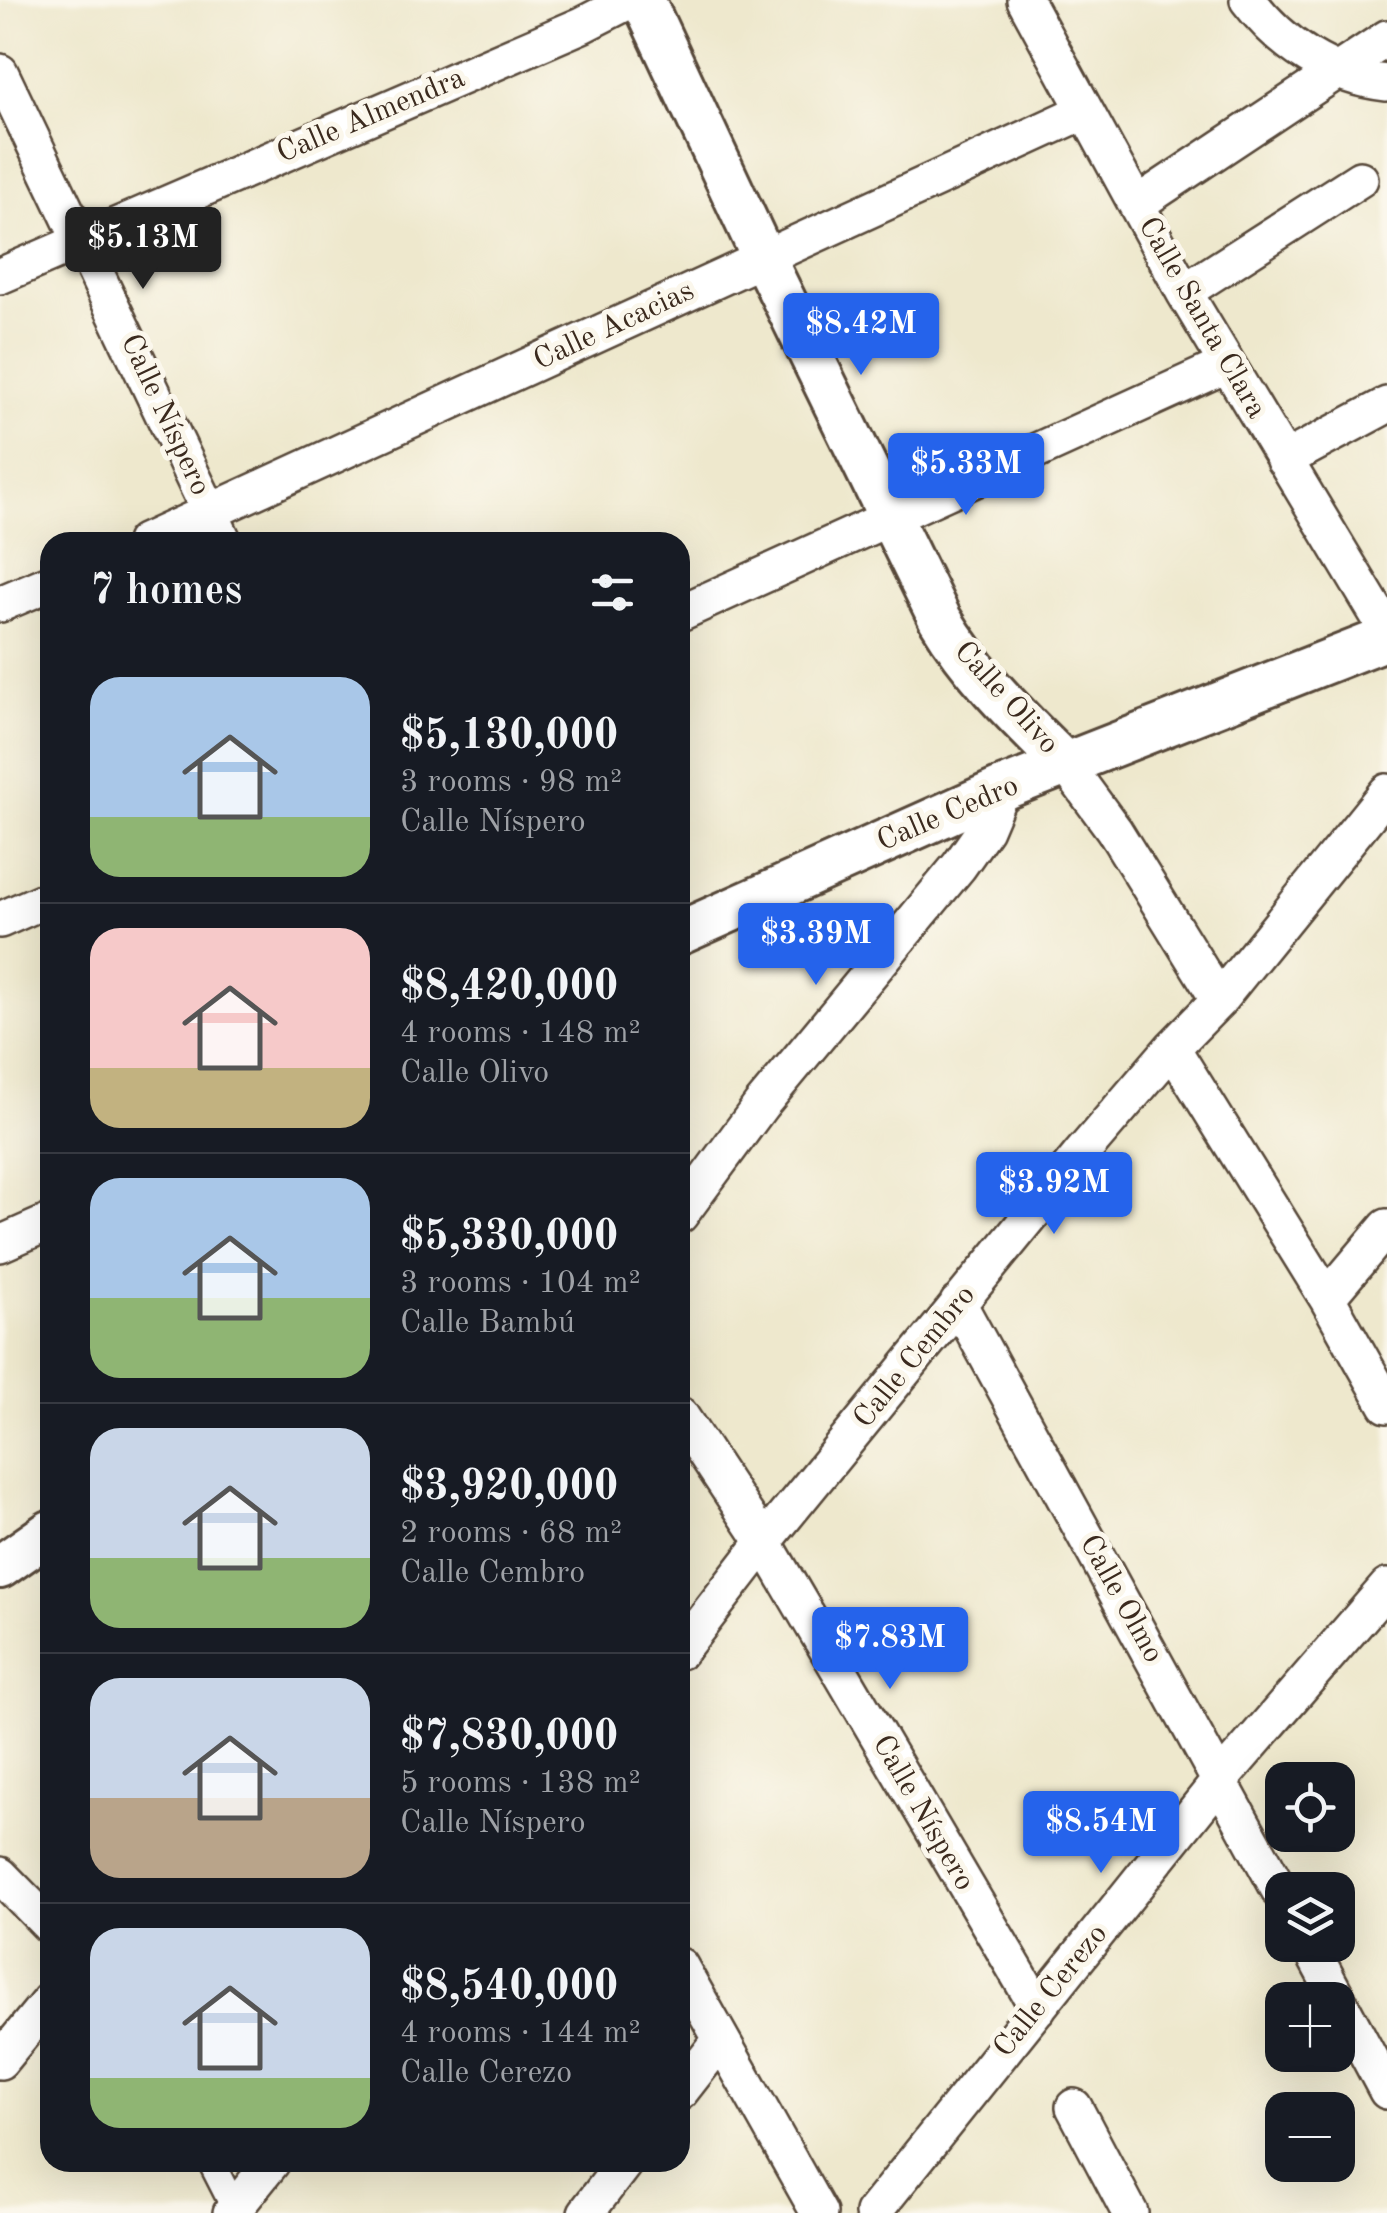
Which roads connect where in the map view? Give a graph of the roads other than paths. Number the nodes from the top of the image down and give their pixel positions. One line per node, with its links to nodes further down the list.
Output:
1 (631, 0): 12 (street, Calle Almendra)
2 (643, 0): 13 (street, Calle Olivo)
3 (1026, 0): 9 (street, Calle Santa Clara)
4 (1248, 0): 6 (street)
5 (1387, 38): 6 (street)
6 (1336, 70): 8 (street); 11 (street)
7 (0, 72): 12 (street, Calle Níspero)
8 (1387, 83)
9 (1086, 112): 11 (street, Calle Santa Clara); 13 (street, Calle Acacias)
10 (1360, 179): 15 (street)
11 (1138, 204): 15 (street, Calle Santa Clara)
12 (83, 240): 14 (street, Calle Almendra); 20 (street, Calle Níspero)
13 (762, 256): 19 (street, Calle Olivo); 20 (street, Calle Acacias)
14 (0, 276)
15 (1184, 292): 16 (street, Calle Santa Clara)
16 (1226, 365): 18 (street, Calle Santa Clara); 19 (street)
17 (1387, 405): 18 (street)
18 (1284, 460): 24 (street, Calle Santa Clara)
19 (888, 518): 23 (street); 25 (street, Calle Olivo)
20 (217, 528)
21 (40, 587): 22 (street)
22 (0, 604)
23 (690, 608)
24 (1387, 634): 25 (street, Calle Cedro)
25 (1067, 766): 26 (street, Calle Cedro); 31 (street, Calle Olivo)
26 (1002, 789): 30 (street, Calle Cedro); 33 (street)
27 (1387, 792): 31 (street, Calle Cembro)
28 (40, 902): 29 (street)
29 (0, 920)
30 (690, 929)
31 (1219, 1000): 32 (street, Calle Cembro)
32 (1172, 1048): 37 (street); 38 (street, Calle Cembro)
33 (690, 1202)
34 (40, 1226): 36 (street)
35 (1387, 1227): 37 (street)
36 (0, 1244)
37 (1327, 1298): 39 (street)
38 (958, 1304): 42 (street, Calle Cembro); 46 (street, Calle Olmo)
39 (1387, 1405)
40 (690, 1430): 42 (street, Calle Níspero)
41 (40, 1539): 43 (street)
42 (764, 1542): 45 (street, Calle Cembro); 52 (street, Calle Níspero)
43 (0, 1566)
44 (1387, 1588): 46 (street, Calle Cerezo)
45 (690, 1637)
46 (1221, 1779): 47 (street, Calle Olmo); 52 (street, Calle Cerezo)
47 (1270, 1872)
48 (0, 1875): 49 (street)
49 (40, 1916)
50 (1318, 1962): 57 (street)
51 (690, 1985): 54 (street)
52 (1038, 2008): 65 (street, Calle Cerezo)
53 (40, 2012): 55 (street)
54 (720, 2041): 56 (street); 64 (street)
55 (0, 2061)
56 (690, 2079)
57 (1387, 2092)
58 (1074, 2107): 66 (street)
59 (216, 2172): 62 (street)
60 (264, 2172): 62 (street)
61 (617, 2172): 63 (street)
62 (234, 2212)
63 (586, 2213)
64 (819, 2213)
65 (872, 2213)
66 (1130, 2213)

